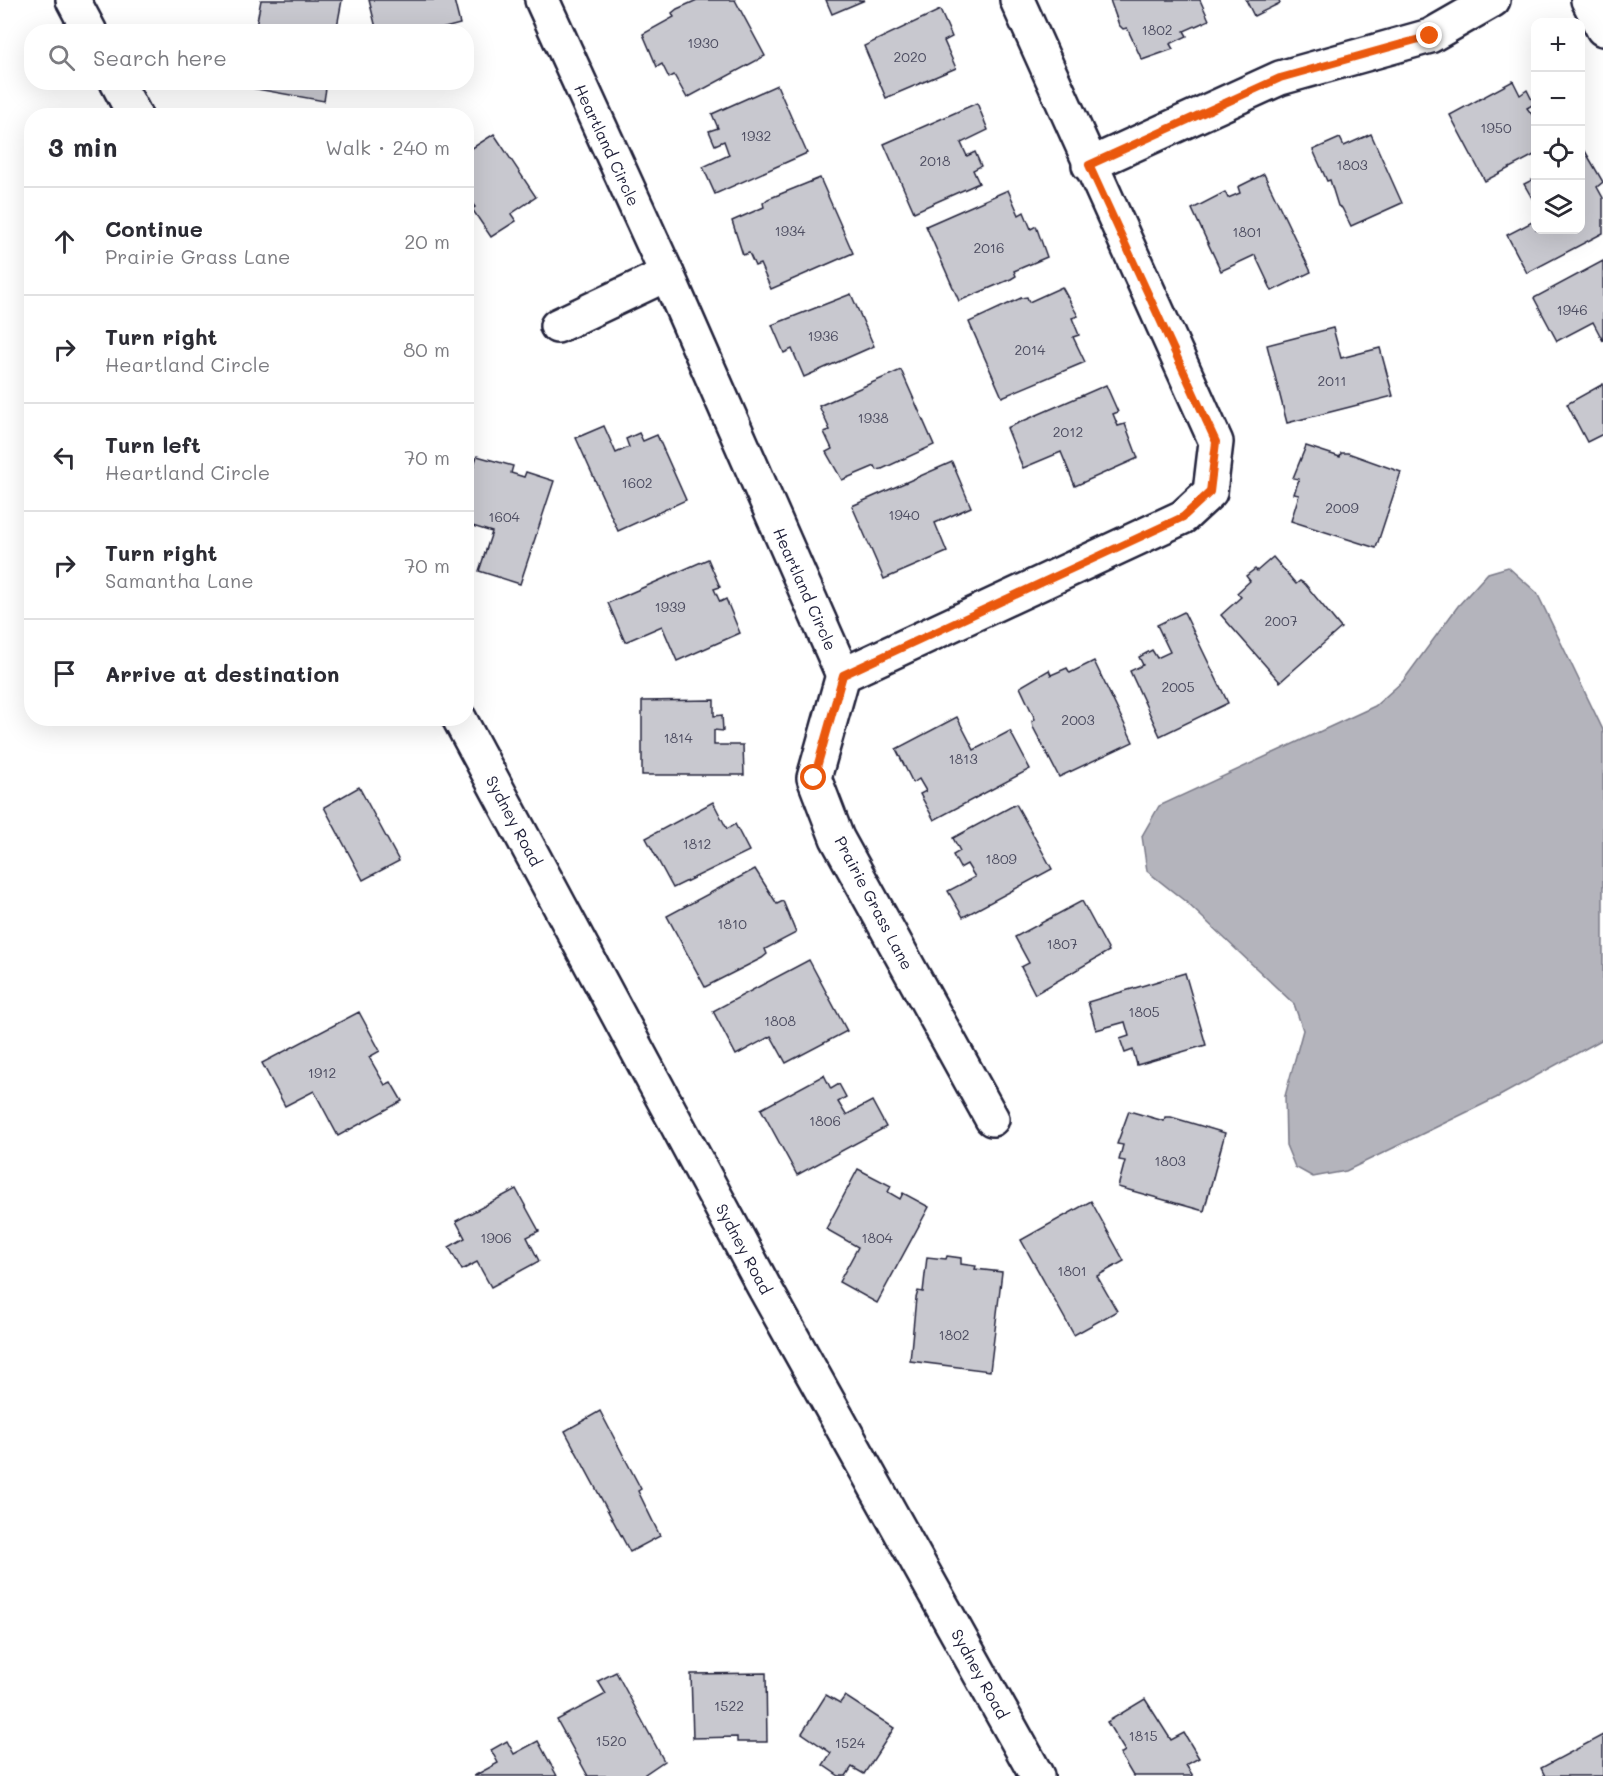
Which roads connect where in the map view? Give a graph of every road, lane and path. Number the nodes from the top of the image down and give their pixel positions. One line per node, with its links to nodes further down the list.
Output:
1 (73, 0): 6 (street)
2 (542, 0): 11 (street, Heartland Circle)
3 (1017, 0): 10 (street)
4 (1493, 0): 10 (street)
5 (1588, 0): 7 (street)
6 (86, 24)
7 (1603, 29)
8 (121, 90): 9 (street)
9 (131, 108)
10 (1089, 165): 13 (street)
11 (667, 274): 12 (street); 13 (street, Heartland Circle)
12 (557, 326)
13 (843, 675): 15 (street, Prairie Grass Lane)
14 (463, 726): 16 (street, Sydney Road)
15 (992, 1119)
16 (1037, 1776)

